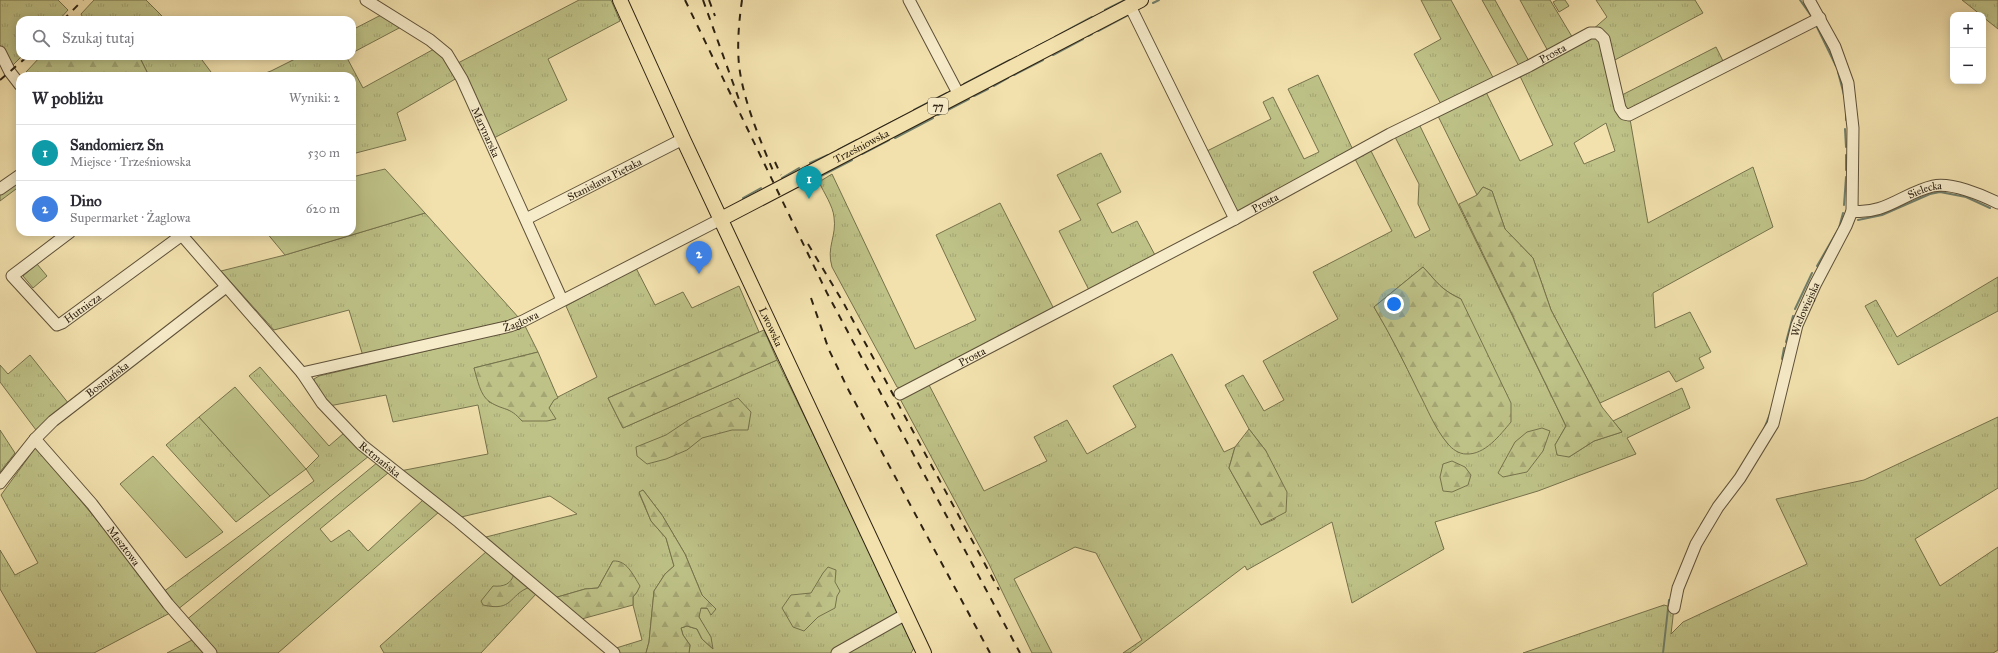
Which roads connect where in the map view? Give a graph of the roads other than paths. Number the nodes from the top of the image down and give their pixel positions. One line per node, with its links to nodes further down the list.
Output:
1 (366, 0): 16 (street, Marynarska)
2 (620, 0): 11 (main road, Lwowska)
3 (909, 0): 10 (street)
4 (1809, 0): 6 (street, Wielowiejska)
5 (1136, 3): 10 (main road, Trześniowska / 77); 18 (street)
6 (1820, 18): 15 (street, Wielowiejska); 18 (street, Prosta)
7 (0, 52): 8 (street)
8 (4, 69): 9 (street)
9 (16, 80)
10 (959, 95): 17 (main road, Trześniowska / 77)
11 (683, 139): 16 (street, Stanisława Piętaka); 17 (main road, Lwowska)
12 (16, 178): 13 (street)
13 (0, 189)
14 (1998, 203): 15 (street, Sielecka)
15 (1852, 211): 28 (street, Wielowiejska)
16 (526, 219): 23 (street, Marynarska)
17 (721, 219): 23 (street, Żaglowa); 29 (main road, Lwowska)
18 (1235, 219): 25 (street, Prosta)
19 (65, 236): 20 (street, Hutnicza)
20 (177, 236)
21 (182, 236): 22 (street, Retmańska)
22 (226, 287): 24 (street, Retmańska); 26 (street, Bosmańska)
23 (562, 300): 24 (street, Żaglowa)
24 (302, 373): 31 (street, Retmańska)
25 (900, 394)
26 (35, 439): 27 (street, Bosmańska); 30 (street, Masztowa)
27 (0, 483)
28 (1674, 608)
29 (906, 614): 32 (street); 33 (main road, Lwowska)
30 (211, 653)
31 (614, 653)
32 (836, 653)
33 (924, 653)

